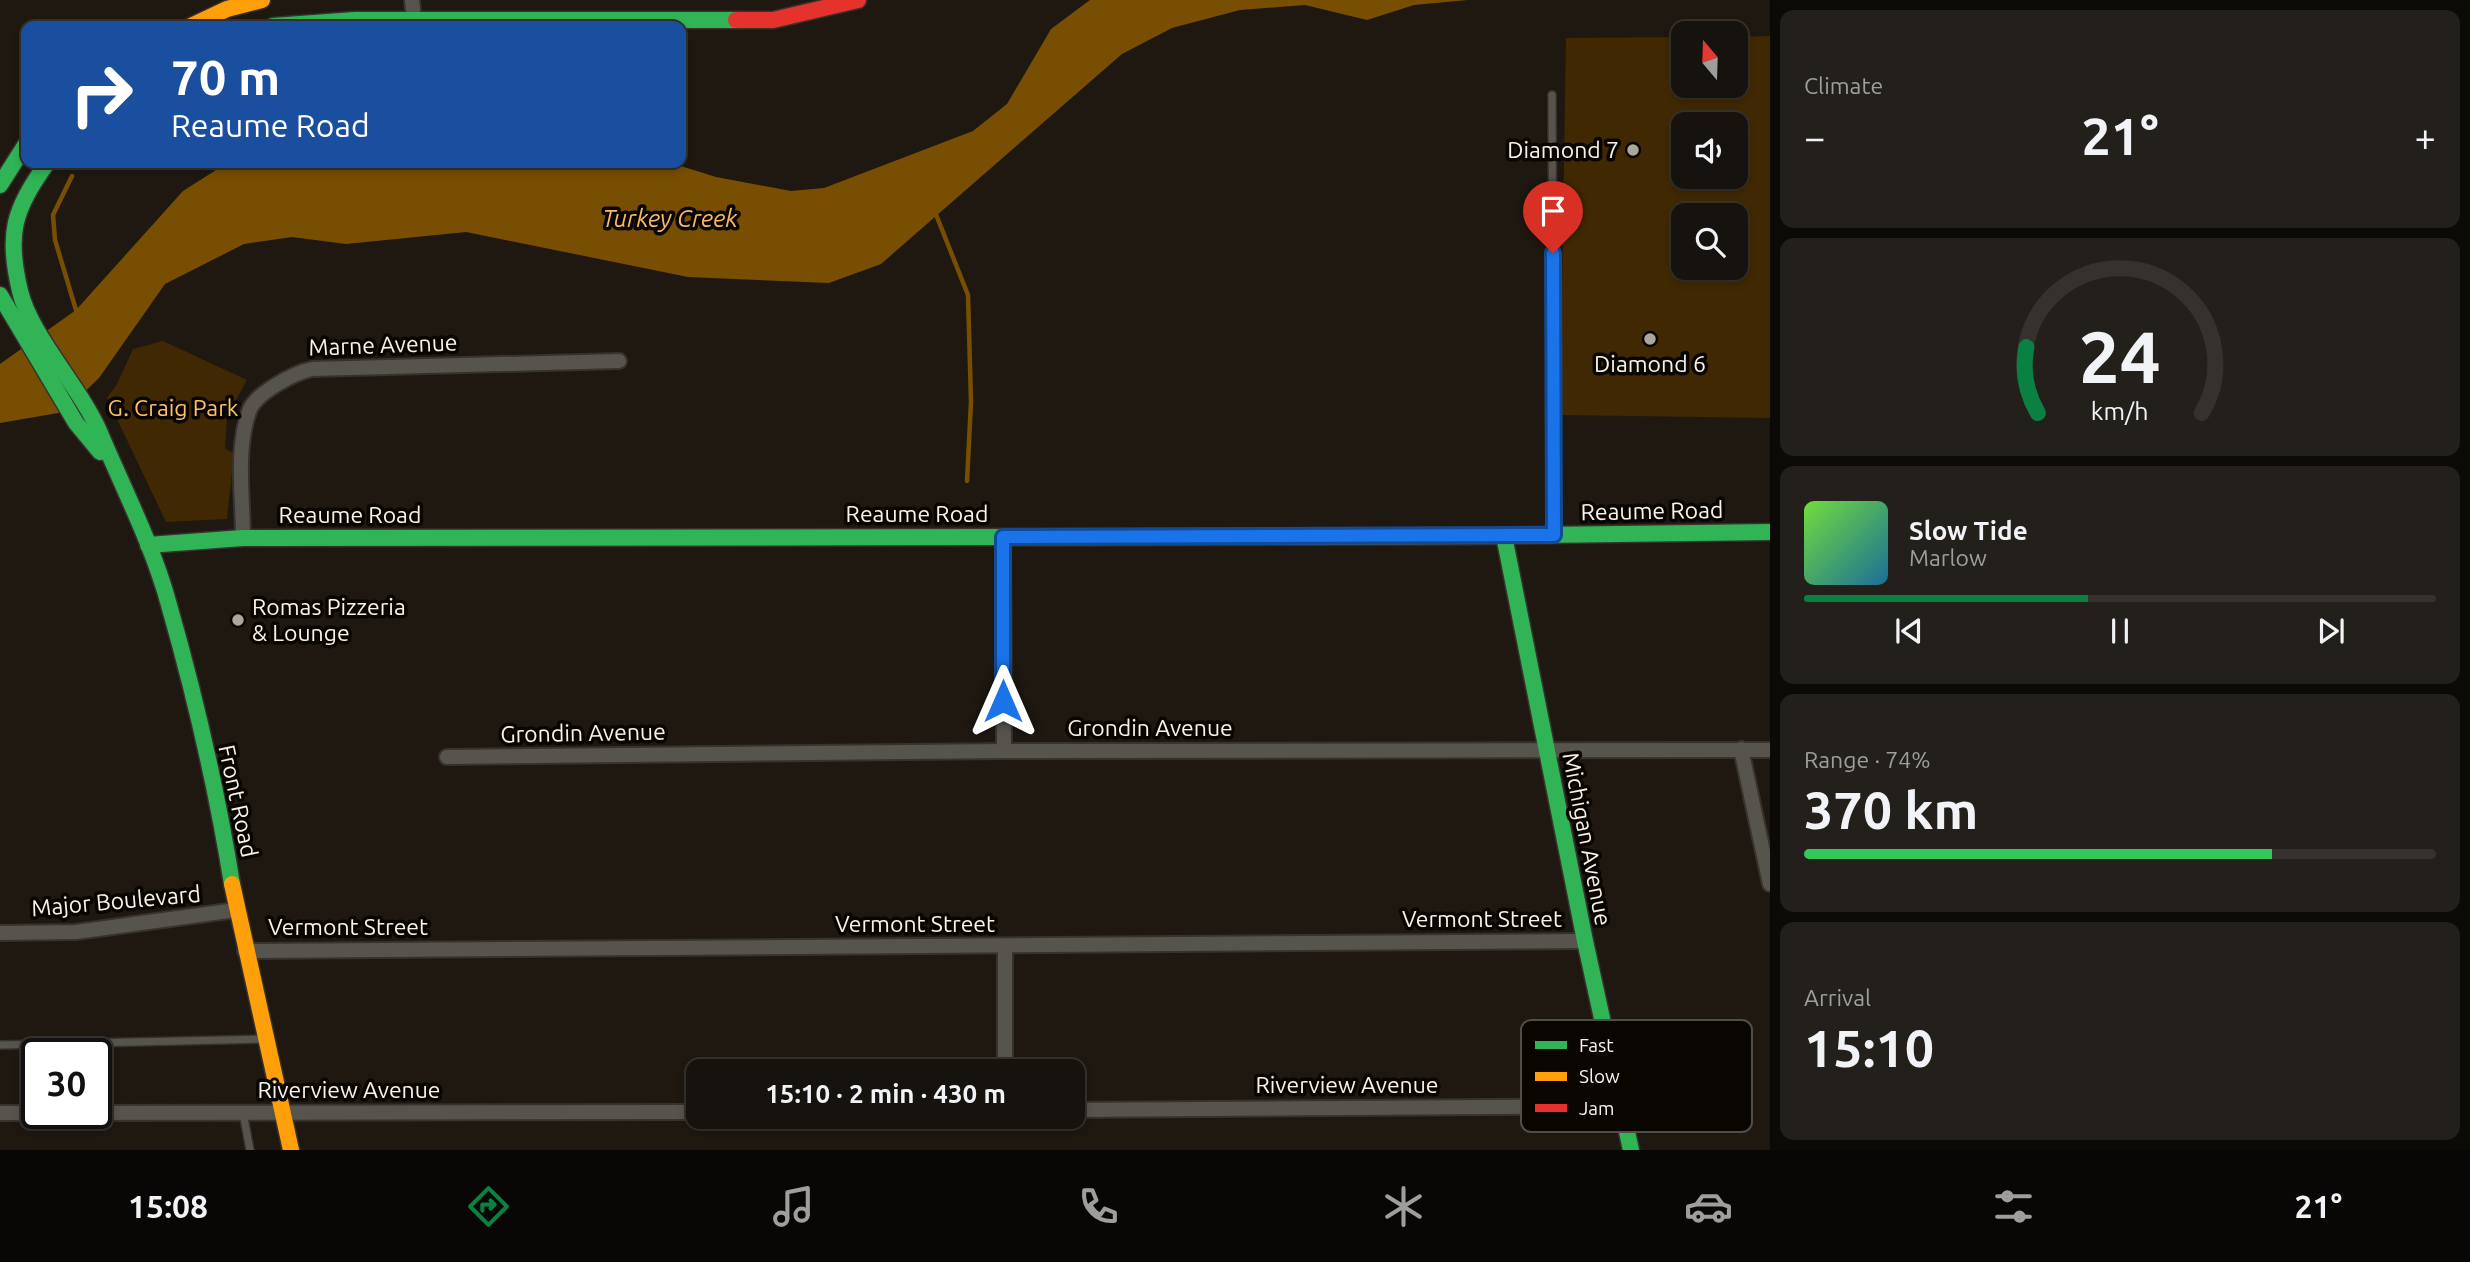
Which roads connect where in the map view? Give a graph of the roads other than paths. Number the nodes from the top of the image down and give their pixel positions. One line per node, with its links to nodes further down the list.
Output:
1 (262, 0): 4 (street)
2 (412, 0): 6 (street)
3 (858, 0): 6 (street)
4 (202, 21)
5 (341, 21): 6 (street)
6 (414, 21)
7 (1552, 95): 18 (lane)
8 (21, 152): 10 (street)
9 (43, 168): 12 (street)
10 (0, 185)
11 (0, 212): 12 (street)
12 (16, 218): 14 (street)
13 (0, 295): 14 (street)
14 (26, 325): 16 (street); 16 (street)
15 (619, 360): 21 (street, Marne Avenue)
16 (114, 470): 22 (street, Front Road)
17 (1770, 532): 18 (street, Reaume Road)
18 (1554, 535): 19 (street, Reaume Road)
19 (1504, 536): 20 (street, Reaume Road); 23 (street, Michigan Avenue)
20 (1003, 537): 21 (street, Reaume Road); 26 (street)
21 (243, 538): 22 (street, Reaume Road)
22 (148, 545): 29 (street, Front Road)
23 (1547, 750): 24 (street, Grondin Avenue); 26 (street, Grondin Avenue); 31 (street, Michigan Avenue)
24 (1741, 750): 25 (street, Grondin Avenue); 28 (street)
25 (1770, 750)
26 (1004, 751): 27 (street, Grondin Avenue)
27 (447, 757)
28 (1770, 884)
29 (236, 911): 30 (street, Major Boulevard); 33 (street, Front Road)
30 (0, 933)
31 (1585, 941): 32 (street, Vermont Street); 34 (street, Michigan Avenue)
32 (1004, 946): 33 (street, Vermont Street); 37 (street)
33 (245, 951): 35 (street, Front Road)
34 (1602, 1020)
35 (268, 1039): 36 (lane); 43 (street, Front Road)
36 (0, 1045)
37 (1005, 1059)
38 (1521, 1107): 39 (street, Riverview Avenue)
39 (1085, 1110)
40 (686, 1112): 43 (street, Riverview Avenue)
41 (0, 1113): 42 (street, Riverview Avenue)
42 (243, 1113): 43 (street, Riverview Avenue); 45 (lane)
43 (283, 1113): 46 (street, Front Road)
44 (1627, 1132): 47 (street, Michigan Avenue)
45 (250, 1150)
46 (291, 1150)
47 (1631, 1150)

